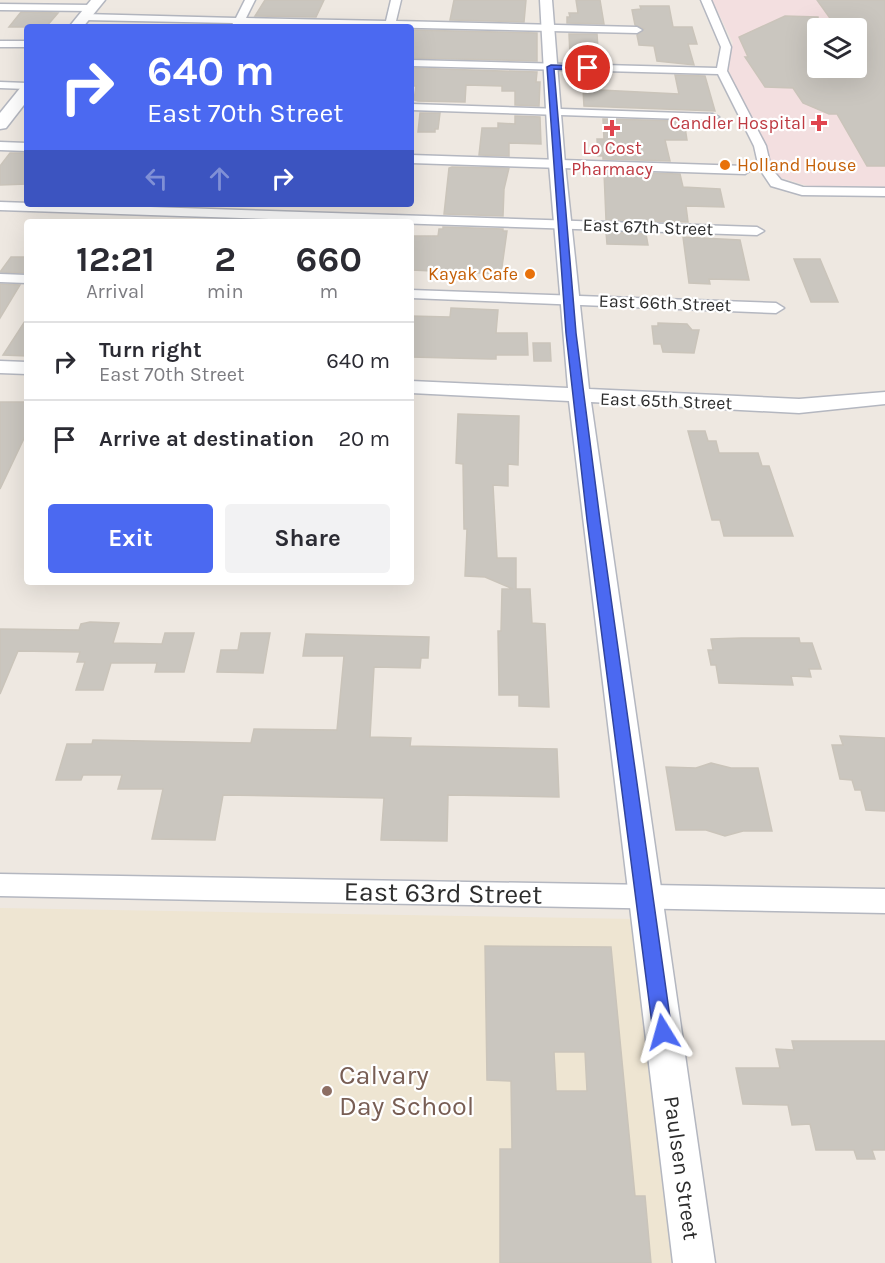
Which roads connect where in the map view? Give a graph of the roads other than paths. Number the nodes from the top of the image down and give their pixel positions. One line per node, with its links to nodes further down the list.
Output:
1 (250, 0): 7 (street)
2 (396, 0): 8 (street)
3 (546, 0): 10 (street, Paulsen Street)
4 (706, 0): 16 (street)
5 (0, 7): 6 (street)
6 (87, 13): 7 (street)
7 (238, 24)
8 (390, 24)
9 (414, 26): 10 (street)
10 (548, 29): 11 (street); 15 (street, Paulsen Street)
11 (637, 30)
12 (0, 44): 13 (street)
13 (24, 44)
14 (414, 63): 15 (street)
15 (551, 67): 16 (street); 21 (street, Paulsen Street)
16 (722, 71): 29 (street)
17 (0, 85): 18 (street)
18 (24, 91)
19 (24, 94): 23 (main road)
20 (414, 107): 21 (street)
21 (554, 111): 22 (street); 27 (street, Paulsen Street)
22 (714, 117)
23 (0, 124)
24 (0, 146): 25 (street)
25 (24, 147)
26 (414, 159): 27 (street)
27 (557, 164): 28 (street); 33 (street, Paulsen Street)
28 (744, 170)
29 (885, 192)
30 (0, 206): 31 (street, East 67th Street)
31 (142, 212): 32 (street, East 67th Street)
32 (348, 215): 33 (street, East 67th Street)
33 (562, 225): 34 (street, East 67th Street); 38 (street, Paulsen Street)
34 (757, 231)
35 (0, 278): 36 (street)
36 (24, 279)
37 (414, 294): 38 (street, East 66th Street)
38 (568, 300): 39 (street, East 66th Street); 43 (street, Paulsen Street)
39 (776, 308)
40 (0, 367): 41 (street)
41 (24, 368)
42 (414, 387): 43 (street, East 65th Street)
43 (579, 397): 44 (street, East 65th Street); 46 (street, Paulsen Street)
44 (885, 398)
45 (0, 885): 46 (street, East 63rd Street)
46 (644, 897): 47 (street, East 63rd Street); 48 (street, Paulsen Street)
47 (885, 901)
48 (694, 1263)

